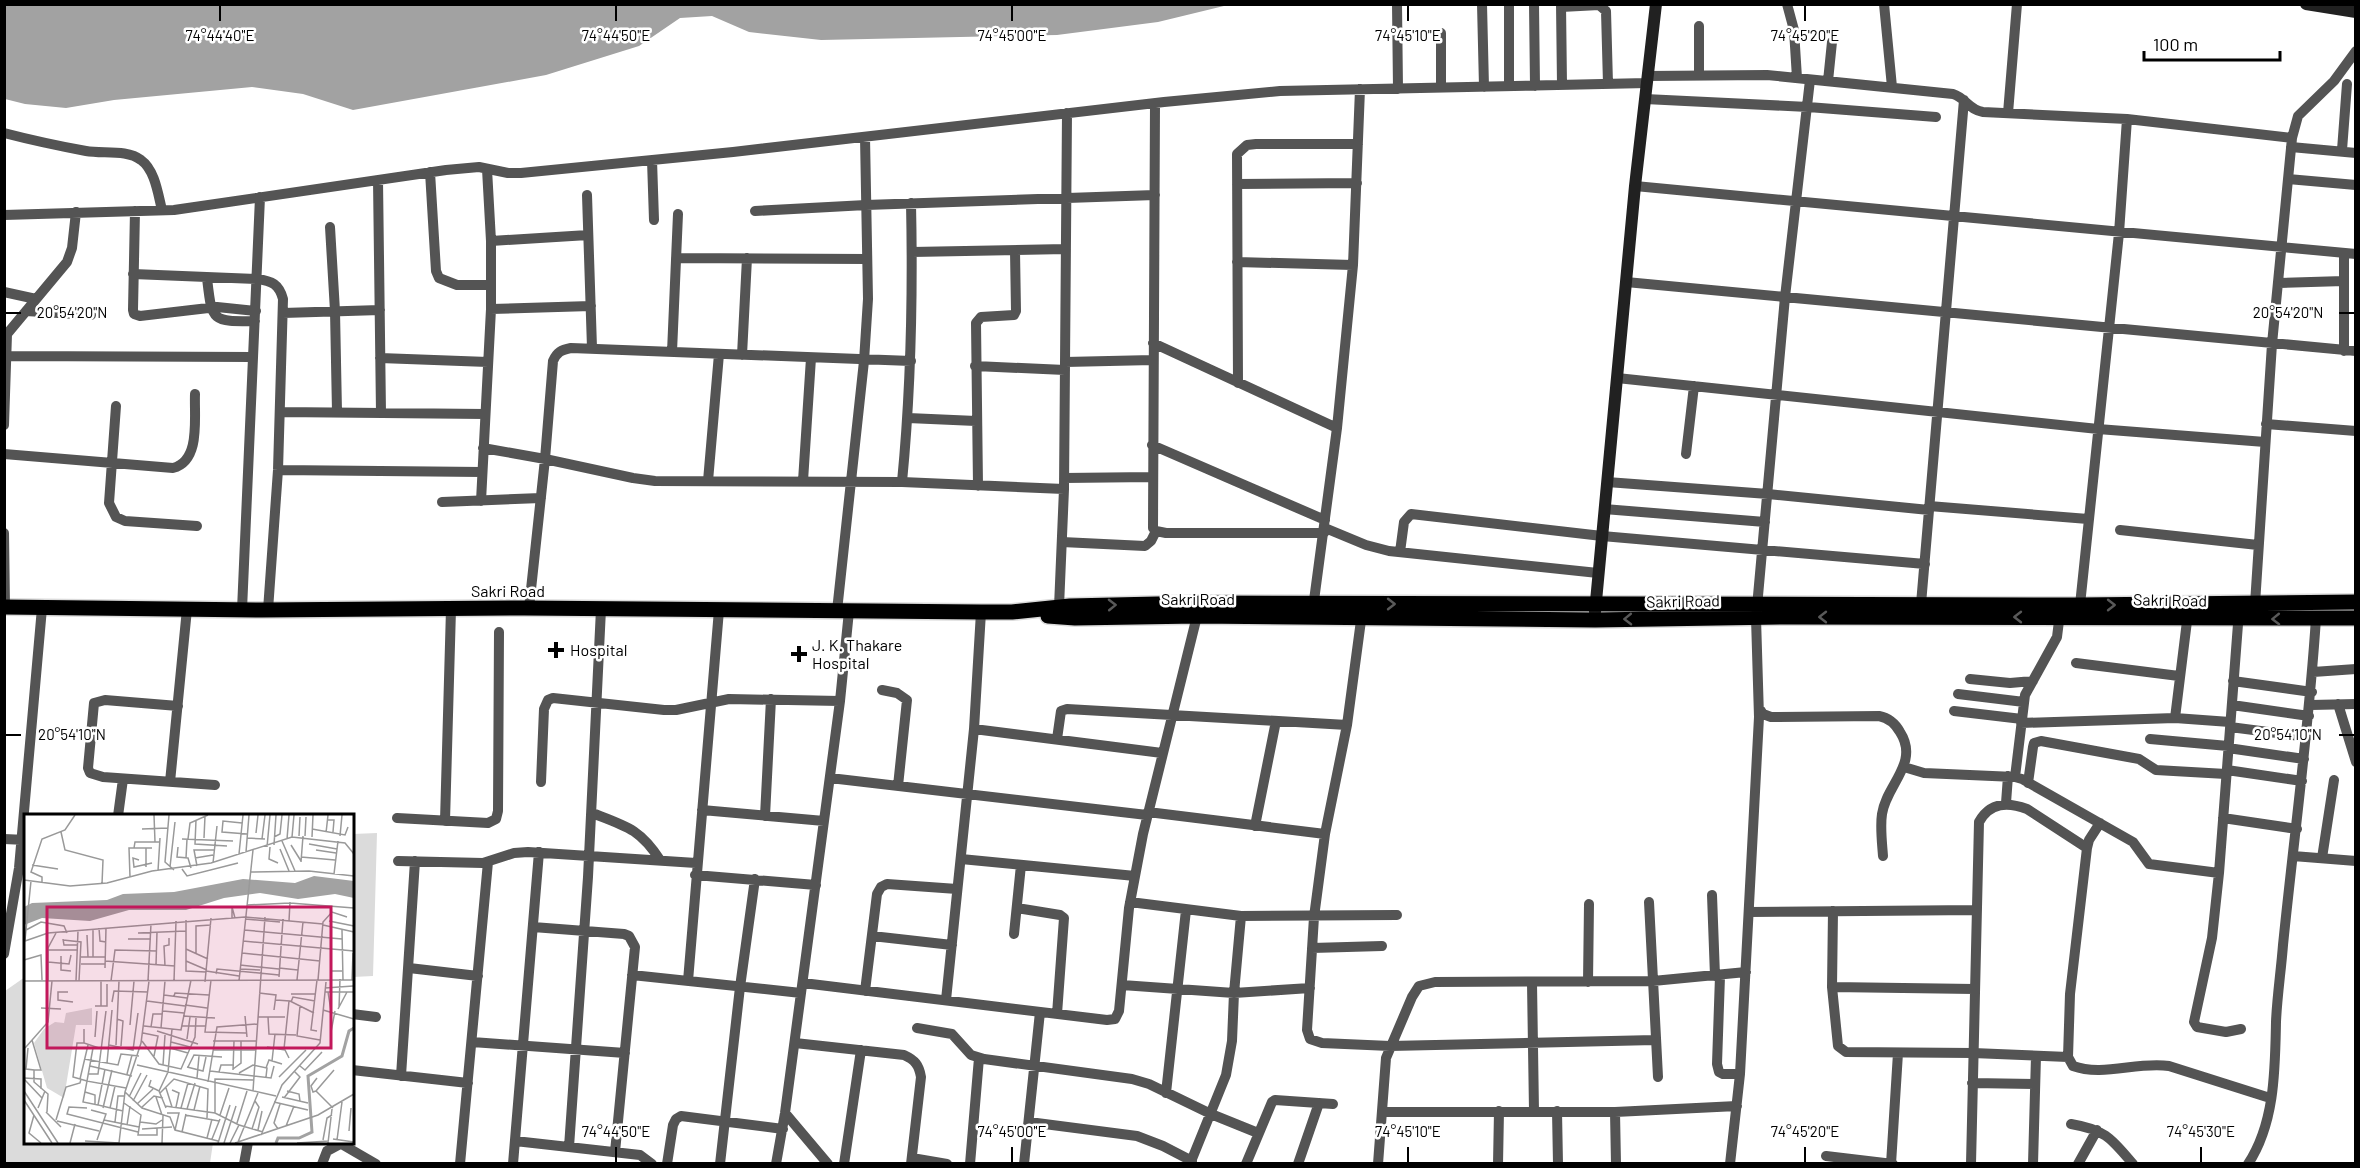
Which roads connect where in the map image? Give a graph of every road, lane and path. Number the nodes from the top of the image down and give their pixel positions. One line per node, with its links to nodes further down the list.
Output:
1 (1397, 4): 29 (street)
2 (1482, 4): 27 (street)
3 (1509, 4): 25 (street)
4 (1534, 4): 26 (street)
5 (1656, 4): 18 (street)
6 (1787, 4): 17 (street)
7 (1884, 4): 28 (street)
8 (2017, 4): 37 (street)
9 (2306, 4): 11 (street)
10 (1561, 6): 22 (street); 23 (street)
11 (2355, 12)
12 (1699, 26): 16 (street)
13 (1441, 33): 30 (street)
14 (1832, 42): 20 (street)
15 (2355, 51): 21 (street)
16 (1699, 75): 17 (street); 18 (street)
17 (1797, 78): 19 (street)
18 (1647, 80): 22 (street); 32 (street)
19 (1810, 80): 20 (street); 35 (street)
20 (1828, 81): 28 (street)
21 (2334, 81): 24 (street); 43 (street)
22 (1608, 84): 23 (street)
23 (1562, 85): 26 (street)
24 (2351, 85): 39 (street)
25 (1509, 86): 26 (street); 27 (street)
26 (1535, 86)
27 (1484, 87): 30 (street)
28 (1892, 87): 33 (street)
29 (1398, 88): 30 (street); 31 (street)
30 (1441, 88)
31 (1360, 89): 34 (street); 44 (street)
32 (1645, 99): 35 (street); 55 (street)
33 (1964, 100): 37 (street); 69 (street)
34 (1155, 103): 36 (street); 57 (street)
35 (1808, 108): 38 (street); 60 (street)
36 (1067, 113): 42 (street); 59 (street)
37 (2008, 113): 40 (street)
38 (1936, 117)
39 (2350, 117): 45 (street)
40 (2127, 119): 43 (street); 72 (street)
41 (4, 133): 63 (street)
42 (865, 137): 47 (street); 62 (street)
43 (2292, 143): 45 (street); 50 (street)
44 (1358, 144): 52 (street); 53 (street)
45 (2342, 150): 46 (street)
46 (2355, 153)
47 (652, 160): 48 (street); 70 (street)
48 (487, 169): 49 (street); 74 (street)
49 (430, 172): 51 (street); 91 (street)
50 (2288, 178): 54 (street); 76 (street)
51 (378, 180): 58 (street); 98 (street)
52 (1357, 183): 53 (street); 84 (street)
53 (1237, 184): 83 (street)
54 (2355, 185)
55 (1635, 186): 60 (street); 89 (street)
56 (587, 195): 73 (street)
57 (1155, 195): 59 (street); 107 (street)
58 (260, 197): 63 (street); 87 (street)
59 (1067, 198): 61 (street); 75 (street)
60 (1795, 202): 69 (street); 93 (street)
61 (911, 203): 62 (street); 78 (street)
62 (866, 204): 65 (street); 82 (street)
63 (162, 210): 64 (street)
64 (135, 211): 66 (street); 85 (street)
65 (755, 211)
66 (76, 212): 68 (street); 94 (street)
67 (678, 214): 80 (street)
68 (4, 215)
69 (1953, 216): 72 (street); 102 (street)
70 (654, 220)
71 (330, 226): 100 (street)
72 (2119, 233): 76 (street); 105 (street)
73 (588, 235): 74 (street); 95 (street)
74 (491, 241): 91 (street)
75 (1066, 249): 77 (street); 123 (street)
76 (2282, 249): 79 (street); 90 (street)
77 (1015, 251): 78 (street); 122 (street)
78 (912, 252): 120 (street)
79 (2350, 254): 88 (street)
80 (676, 258): 81 (street); 111 (street)
81 (747, 258): 82 (street); 113 (street)
82 (867, 259): 119 (street)
83 (1237, 262): 84 (street); 125 (street)
84 (1353, 265): 139 (street)
85 (134, 274): 86 (street); 96 (street)
86 (207, 278): 87 (street); 96 (street)
87 (257, 279): 101 (street); 104 (street)
88 (2344, 280): 90 (street); 110 (street)
89 (1626, 282): 93 (street); 124 (street)
90 (2278, 283): 108 (street)
91 (491, 285): 97 (street)
92 (4, 292): 94 (street)
93 (1785, 297): 102 (street); 128 (street)
94 (36, 299): 99 (street)
95 (591, 306): 97 (street); 109 (street)
96 (211, 307): 104 (street)
97 (491, 309): 121 (street)
98 (380, 310): 100 (street); 116 (street)
99 (26, 311): 103 (street); 106 (street)
100 (335, 311): 101 (street); 132 (street)
101 (283, 313): 131 (street)
102 (1946, 313): 105 (street); 130 (street)
103 (91, 315)
104 (256, 316): 115 (street)
105 (2109, 328): 108 (street); 140 (street)
106 (6, 335): 114 (street)
107 (1154, 343): 118 (street); 125 (street)
108 (2272, 344): 110 (street); 137 (street)
109 (592, 348): 111 (street); 147 (street)
110 (2350, 351)
111 (672, 352): 112 (street)
112 (719, 354): 113 (street); 152 (street)
113 (742, 355): 117 (street)
114 (6, 356): 115 (street); 138 (street)
115 (253, 357): 191 (street)
116 (380, 358): 121 (street); 133 (street)
117 (811, 358): 119 (street); 153 (street)
118 (1153, 360): 123 (street); 143 (street)
119 (864, 361): 120 (street); 154 (street)
120 (911, 361): 135 (street)
121 (488, 362): 134 (street)
122 (975, 366): 123 (street); 136 (street)
123 (1065, 366): 157 (street)
124 (1617, 378): 126 (street); 156 (street)
125 (1238, 383): 139 (street)
126 (1694, 386): 128 (street); 146 (street)
127 (195, 394): 148 (street)
128 (1777, 394): 130 (street); 159 (street)
129 (116, 406): 148 (street)
130 (1937, 411): 140 (street); 163 (street)
131 (280, 412): 132 (street); 149 (street)
132 (337, 412): 133 (street)
133 (381, 413): 134 (street)
134 (485, 414): 144 (street)
135 (908, 418): 136 (street); 155 (street)
136 (976, 421): 158 (street)
137 (2266, 424): 141 (street); 142 (street)
138 (4, 425)
139 (1337, 428): 168 (street)
140 (2098, 429): 142 (street); 165 (street)
141 (2355, 431)
142 (2265, 442): 174 (street)
143 (1152, 445): 151 (street); 168 (street)
144 (483, 448): 147 (street); 150 (street)
145 (4, 454): 148 (street)
146 (1686, 454)
147 (545, 459): 152 (street); 160 (street)
148 (111, 463): 167 (street)
149 (278, 470): 150 (street); 192 (street)
150 (482, 472): 161 (street)
151 (1152, 477): 157 (street); 170 (street)
152 (708, 481): 153 (street)
153 (803, 481): 154 (street)
154 (853, 482): 155 (street); 195 (street)
155 (902, 482): 158 (street)
156 (1607, 482): 159 (street); 164 (street)
157 (1064, 483): 158 (street); 173 (street)
158 (978, 486)
159 (1768, 494): 163 (street); 166 (street)
160 (541, 498): 161 (street); 187 (street)
161 (481, 501): 162 (street)
162 (442, 502)
163 (1929, 508): 165 (street); 177 (street)
164 (1604, 509): 166 (street); 172 (street)
165 (2088, 519): 183 (street)
166 (1765, 522): 175 (street)
167 (197, 526)
168 (1325, 527): 170 (street); 176 (street); 196 (street)
169 (2120, 530): 174 (street)
170 (1156, 531): 173 (street)
171 (4, 533): 184 (street)
172 (1602, 536): 175 (street); 176 (street); 178 (street)
173 (1062, 542): 185 (street)
174 (2258, 544): 182 (street)
175 (1763, 550): 177 (street); 198 (street)
176 (1400, 552): 178 (street)
177 (1925, 564): 181 (street)
178 (1598, 573): 180 (street)
179 (2355, 602): 182 (main road, Sakri Road)
180 (1596, 604): 197 (main road, Sakri Road, one-way to 180); 198 (main road, Sakri Road); 206 (street)
181 (1922, 604): 198 (main road, Sakri Road); 199 (main road, Sakri Road)
182 (2255, 604): 201 (main road, Sakri Road)
183 (2080, 605): 199 (main road, Sakri Road); 200 (main road, Sakri Road, one-way to 200)
184 (5, 607): 186 (main road, Sakri Road)
185 (1059, 607): 194 (main road, Sakri Road, one-way to 194); 203 (main road, Sakri Road)
186 (42, 608): 188 (main road, Sakri Road); 260 (street)
187 (529, 608): 189 (main road, Sakri Road); 190 (main road, Sakri Road)
188 (187, 609): 191 (main road, Sakri Road); 226 (street)
189 (451, 609): 192 (main road, Sakri Road); 266 (street)
190 (602, 609): 193 (main road, Sakri Road); 222 (street)
191 (242, 610): 192 (main road, Sakri Road)
192 (268, 610)
193 (719, 610): 195 (main road, Sakri Road); 219 (street)
194 (1199, 610): 196 (main road, Sakri Road); 203 (main road, Sakri Road); 229 (street)
195 (843, 611): 202 (main road, Sakri Road); 220 (street)
196 (1312, 611): 197 (main road, Sakri Road)
197 (1362, 611): 206 (main road, Sakri Road); 235 (street)
198 (1757, 611): 199 (main road, Sakri Road, one-way to 198); 206 (main road, Sakri Road, one-way to 206); 230 (street)
199 (2060, 611): 200 (main road, Sakri Road); 213 (street)
200 (2188, 611): 201 (main road, Sakri Road); 211 (street)
201 (2239, 611): 204 (main road, Sakri Road, one-way to 201); 214 (street)
202 (981, 612): 203 (main road, Sakri Road); 236 (street)
203 (1012, 612)
204 (2316, 618): 205 (main road, Sakri Road); 210 (street)
205 (2355, 618)
206 (1595, 620)
207 (499, 632): 266 (street)
208 (2076, 663): 211 (street)
209 (2355, 669): 210 (street)
210 (2313, 672): 216 (street)
211 (2179, 676): 231 (street)
212 (1970, 679): 213 (street)
213 (2033, 681): 221 (street)
214 (2233, 681): 216 (street); 225 (street)
215 (882, 690): 255 (street)
216 (2312, 692): 227 (street)
217 (1958, 694): 221 (street)
218 (771, 699): 219 (street); 220 (street); 263 (street)
219 (713, 701): 222 (street); 258 (street)
220 (840, 701): 246 (street)
221 (2024, 702): 233 (street)
222 (597, 704): 252 (street); 259 (street)
223 (2338, 704): 224 (street); 227 (street); 243 (street)
224 (2355, 704)
225 (2232, 705): 227 (street); 234 (street)
226 (178, 706): 247 (street); 251 (street)
227 (2310, 710): 237 (street)
228 (1954, 711): 233 (street)
229 (1172, 714): 232 (street); 238 (street); 241 (street)
230 (1759, 718): 244 (street); 302 (street)
231 (2175, 718): 233 (street); 234 (street)
232 (1276, 720): 235 (street); 269 (street)
233 (2021, 721): 249 (street)
234 (2230, 724): 237 (street); 240 (street)
235 (1347, 725): 271 (street)
236 (974, 729): 238 (street); 256 (street)
237 (2307, 737): 242 (street)
238 (1057, 739): 241 (street)
239 (2150, 739): 240 (street)
240 (2228, 747): 242 (street); 245 (street)
241 (1162, 753): 262 (street)
242 (2304, 759): 250 (street)
243 (2355, 762)
244 (1903, 769): 249 (street); 277 (street)
245 (2227, 772): 250 (street); 253 (street); 265 (street)
246 (830, 778): 255 (street); 267 (street)
247 (123, 779): 251 (street); 261 (street)
248 (2334, 780): 279 (street)
249 (2009, 781): 253 (street); 257 (street)
250 (2302, 781): 270 (street)
251 (170, 782): 254 (street)
252 (541, 782)
253 (2028, 783): 268 (street)
254 (215, 785)
255 (898, 786): 256 (street)
256 (968, 793): 262 (street); 280 (street)
257 (2006, 803): 274 (street); 300 (street)
258 (702, 810): 263 (street); 287 (street)
259 (592, 813): 276 (street); 283 (street)
260 (25, 814)
261 (118, 814)
262 (1147, 814): 269 (street); 289 (street)
263 (765, 816): 267 (street)
264 (397, 818): 266 (street)
265 (2223, 818): 270 (street); 288 (street)
266 (445, 821)
267 (824, 821): 292 (street)
268 (2099, 825): 274 (street); 288 (street)
269 (1255, 826): 271 (street)
270 (2296, 829): 278 (street)
271 (1325, 834): 305 (street)
272 (4, 839): 273 (street)
273 (23, 840): 291 (street)
274 (2088, 844): 351 (street)
275 (539, 852): 276 (street); 285 (street); 306 (street)
276 (590, 855): 283 (street); 307 (street)
277 (1883, 856)
278 (2293, 856): 279 (street); 362 (street)
279 (2322, 858): 284 (street)
280 (961, 859): 286 (street); 293 (street)
281 (398, 861): 282 (street)
282 (415, 861): 285 (street); 314 (street)
283 (660, 861): 287 (street)
284 (2355, 861)
285 (488, 862): 317 (street)
286 (1022, 865): 289 (street); 298 (street)
287 (696, 869): 290 (street); 319 (street)
288 (2220, 873): 338 (street)
289 (1135, 876): 295 (street)
290 (755, 879): 292 (street); 324 (street)
291 (21, 884): 313 (street)
292 (816, 885): 326 (street)
293 (957, 890): 309 (street); 310 (street)
294 (1712, 895): 318 (street)
295 (1130, 902): 299 (street); 323 (street)
296 (1649, 902): 320 (street)
297 (1588, 904): 321 (street)
298 (1017, 908): 308 (street); 335 (street)
299 (1185, 910): 304 (street); 327 (street)
300 (1977, 910): 301 (street); 329 (street)
301 (1833, 911): 302 (street); 325 (street)
302 (1749, 912): 315 (street)
303 (1397, 915): 305 (street)
304 (1241, 916): 305 (street); 331 (street)
305 (1314, 917): 312 (street)
306 (533, 927): 307 (street); 344 (street)
307 (584, 931): 316 (street); 345 (street)
308 (1014, 934)
309 (872, 936): 310 (street); 330 (street)
310 (952, 945): 332 (street)
311 (1382, 946): 312 (street)
312 (1312, 948): 328 (street)
313 (4, 954)
314 (409, 968): 317 (street); 356 (street)
315 (1746, 972): 318 (street); 355 (street)
316 (632, 975): 319 (street); 347 (street)
317 (478, 976): 340 (street)
318 (1718, 976): 320 (street); 355 (street)
319 (687, 981): 324 (street)
320 (1653, 981): 321 (street); 339 (street)
321 (1588, 982): 322 (street)
322 (1532, 983): 342 (street); 343 (street)
323 (1122, 984): 327 (street); 335 (street)
324 (740, 987): 326 (street); 373 (street)
325 (1832, 987): 329 (street); 348 (street)
326 (802, 988): 330 (street); 341 (street)
327 (1176, 988): 331 (street); 361 (street)
328 (1310, 988): 331 (street); 343 (street)
329 (1974, 989): 349 (street)
330 (865, 991): 332 (street)
331 (1234, 993): 372 (street)
332 (946, 1000): 333 (street)
333 (1040, 1012): 335 (street); 353 (street)
334 (354, 1014): 336 (street)
335 (1057, 1014)
336 (376, 1017)
337 (917, 1028): 352 (street)
338 (2241, 1029)
339 (1654, 1040): 342 (street); 357 (street)
340 (472, 1042): 344 (street); 358 (street)
341 (795, 1043): 346 (street); 371 (street)
342 (1532, 1043): 343 (street); 367 (street)
343 (1390, 1046): 369 (street)
344 (524, 1047): 345 (street); 379 (street)
345 (575, 1050): 347 (street); 383 (street)
346 (861, 1050): 386 (street); 399 (street)
347 (625, 1053): 384 (street)
348 (1898, 1053): 349 (street); 389 (street)
349 (1973, 1053): 350 (street); 359 (street)
350 (2036, 1056): 351 (street); 360 (street)
351 (2068, 1057): 362 (street)
352 (979, 1058): 353 (street); 401 (street)
353 (1034, 1065): 361 (street); 374 (street)
354 (354, 1070): 356 (street)
355 (1740, 1074): 365 (street)
356 (402, 1076): 358 (street)
357 (1658, 1077)
358 (468, 1083): 392 (street)
359 (1972, 1083): 360 (street); 410 (street)
360 (2035, 1084): 411 (street)
361 (1166, 1093): 372 (street)
362 (2270, 1098): 414 (street)
363 (1319, 1103): 364 (street); 378 (street); 404 (street)
364 (1333, 1104)
365 (1737, 1106): 370 (street); 409 (street)
366 (1498, 1111): 367 (street); 369 (street); 406 (street)
367 (1534, 1111): 368 (street)
368 (1557, 1111): 370 (street); 407 (street)
369 (1383, 1112): 405 (street)
370 (1615, 1112): 408 (street)
371 (785, 1113): 376 (street); 398 (street)
372 (1211, 1114): 378 (street); 387 (street)
373 (725, 1122): 376 (street); 395 (street); 396 (street)
374 (1029, 1122): 387 (street); 402 (street)
375 (2071, 1124): 377 (street)
376 (783, 1129): 397 (street)
377 (2097, 1130): 412 (street); 413 (street)
378 (1258, 1133): 403 (street)
379 (515, 1141): 383 (street); 393 (street)
380 (248, 1144): 388 (street)
381 (338, 1144): 390 (street)
382 (341, 1144): 391 (street)
383 (569, 1147): 384 (street)
384 (615, 1152): 394 (street)
385 (1826, 1156): 389 (street)
386 (911, 1161): 400 (street)
387 (1191, 1162)
388 (247, 1163)
389 (1892, 1163)
390 (322, 1164)
391 (376, 1164)
392 (460, 1164)
393 (513, 1164)
394 (652, 1164)
395 (667, 1164)
396 (720, 1164)
397 (776, 1164)
398 (828, 1164)
399 (844, 1164)
400 (947, 1164)
401 (970, 1164)
402 (1024, 1164)
403 (1246, 1164)
404 (1298, 1164)
405 (1378, 1164)
406 (1498, 1164)
407 (1558, 1164)
408 (1616, 1164)
409 (1730, 1164)
410 (1971, 1164)
411 (2032, 1164)
412 (2078, 1164)
413 (2133, 1164)
414 (2248, 1164)

